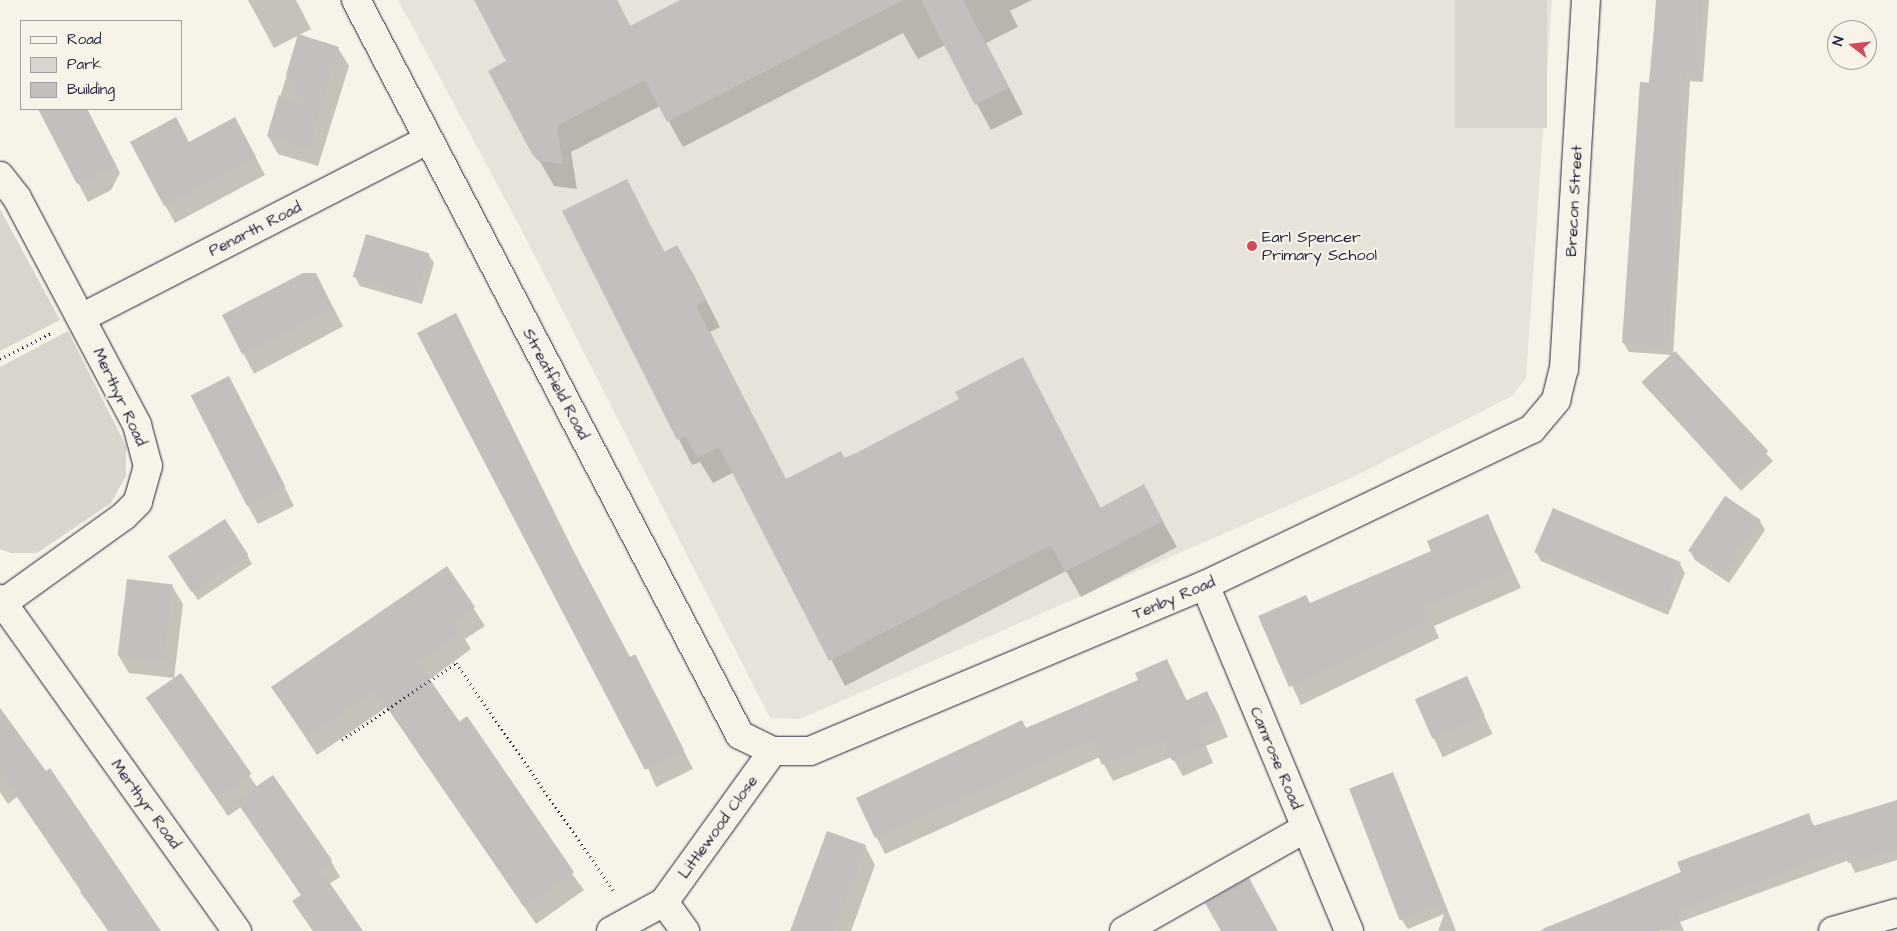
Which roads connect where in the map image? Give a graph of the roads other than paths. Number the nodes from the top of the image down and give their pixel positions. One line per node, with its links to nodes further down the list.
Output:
1 (356, 0): 3 (street, Streatfield Road)
2 (1586, 0): 6 (street, Brecon Street)
3 (428, 140): 5 (street, Penarth Road); 9 (street, Streatfield Road)
4 (0, 176): 5 (street, Merthyr Road)
5 (81, 318): 8 (street, Merthyr Road)
6 (1556, 400): 7 (street, Tenby Road)
7 (1205, 585): 9 (street, Tenby Road); 10 (street, Camrose Road)
8 (1, 601): 14 (street, Merthyr Road)
9 (772, 751): 11 (street, Littlewood Close)
10 (1306, 828): 16 (street); 17 (street, Camrose Road)
11 (664, 902): 13 (street, Littlewood Close); 15 (street)
12 (1897, 913): 18 (street)
13 (622, 925)
14 (237, 931)
15 (685, 931)
16 (1124, 931)
17 (1349, 931)
18 (1833, 931)

